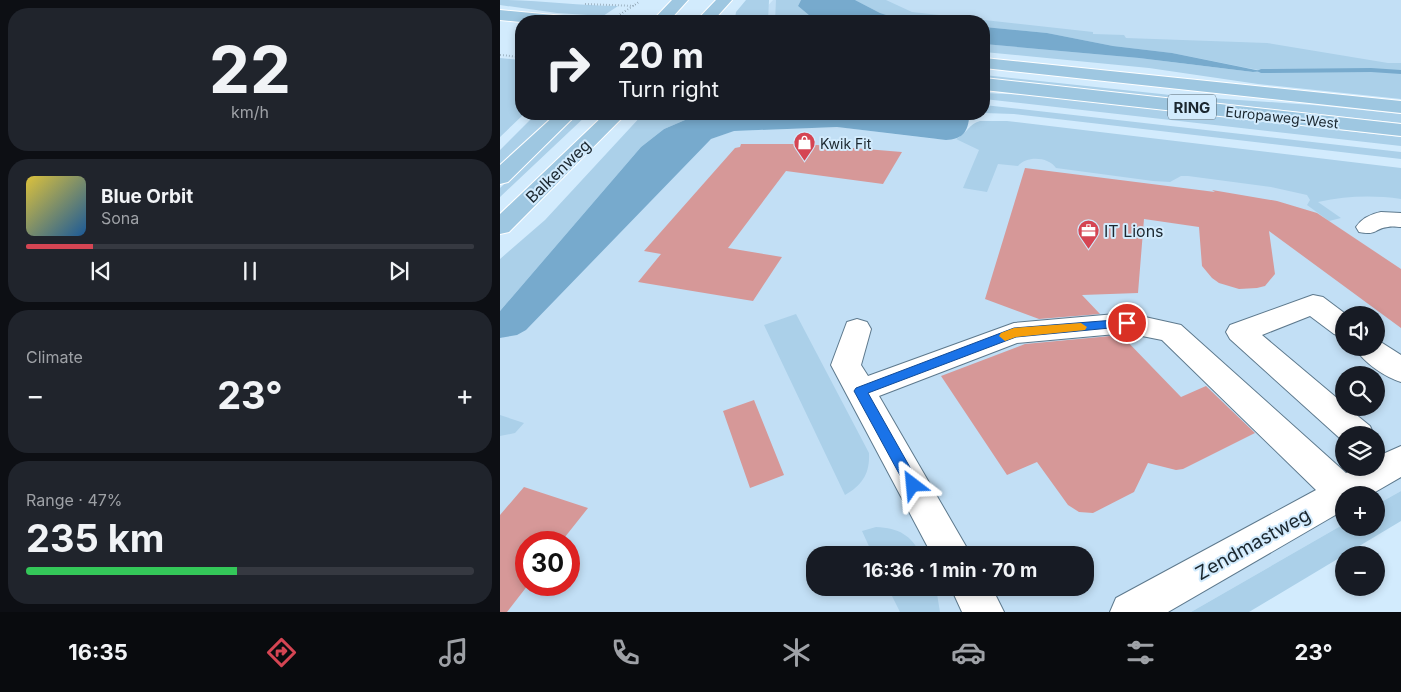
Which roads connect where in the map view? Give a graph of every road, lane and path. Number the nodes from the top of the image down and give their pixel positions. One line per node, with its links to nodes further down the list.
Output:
1 (680, 0): 6 (main road)
2 (724, 0): 7 (main road)
3 (585, 4): 5 (path)
4 (500, 15): 8 (main road)
5 (620, 15)
6 (666, 15)
7 (710, 15)
8 (515, 16)
9 (500, 55): 10 (path)
10 (515, 56)
11 (990, 64): 13 (main road, Europaweg-West / RING)
12 (990, 85): 16 (main road, Europaweg-West / RING)
13 (1401, 107)
14 (560, 120): 17 (main road)
15 (610, 120): 19 (main road, Balkenweg)
16 (1401, 130)
17 (500, 178)
18 (1401, 220): 20 (street)
19 (500, 227)
20 (1368, 227)
21 (1335, 321): 26 (street)
22 (856, 329): 25 (street)
23 (1381, 356): 24 (street)
24 (1401, 371)
25 (860, 391): 28 (street); 31 (street)
26 (1348, 426)
27 (1390, 458): 29 (street, Zendmastweg)
28 (1336, 486)
29 (1352, 486)
30 (1335, 497): 34 (street, Zendmastweg)
31 (947, 546)
32 (975, 596): 33 (street)
33 (984, 612)
34 (1130, 612)

